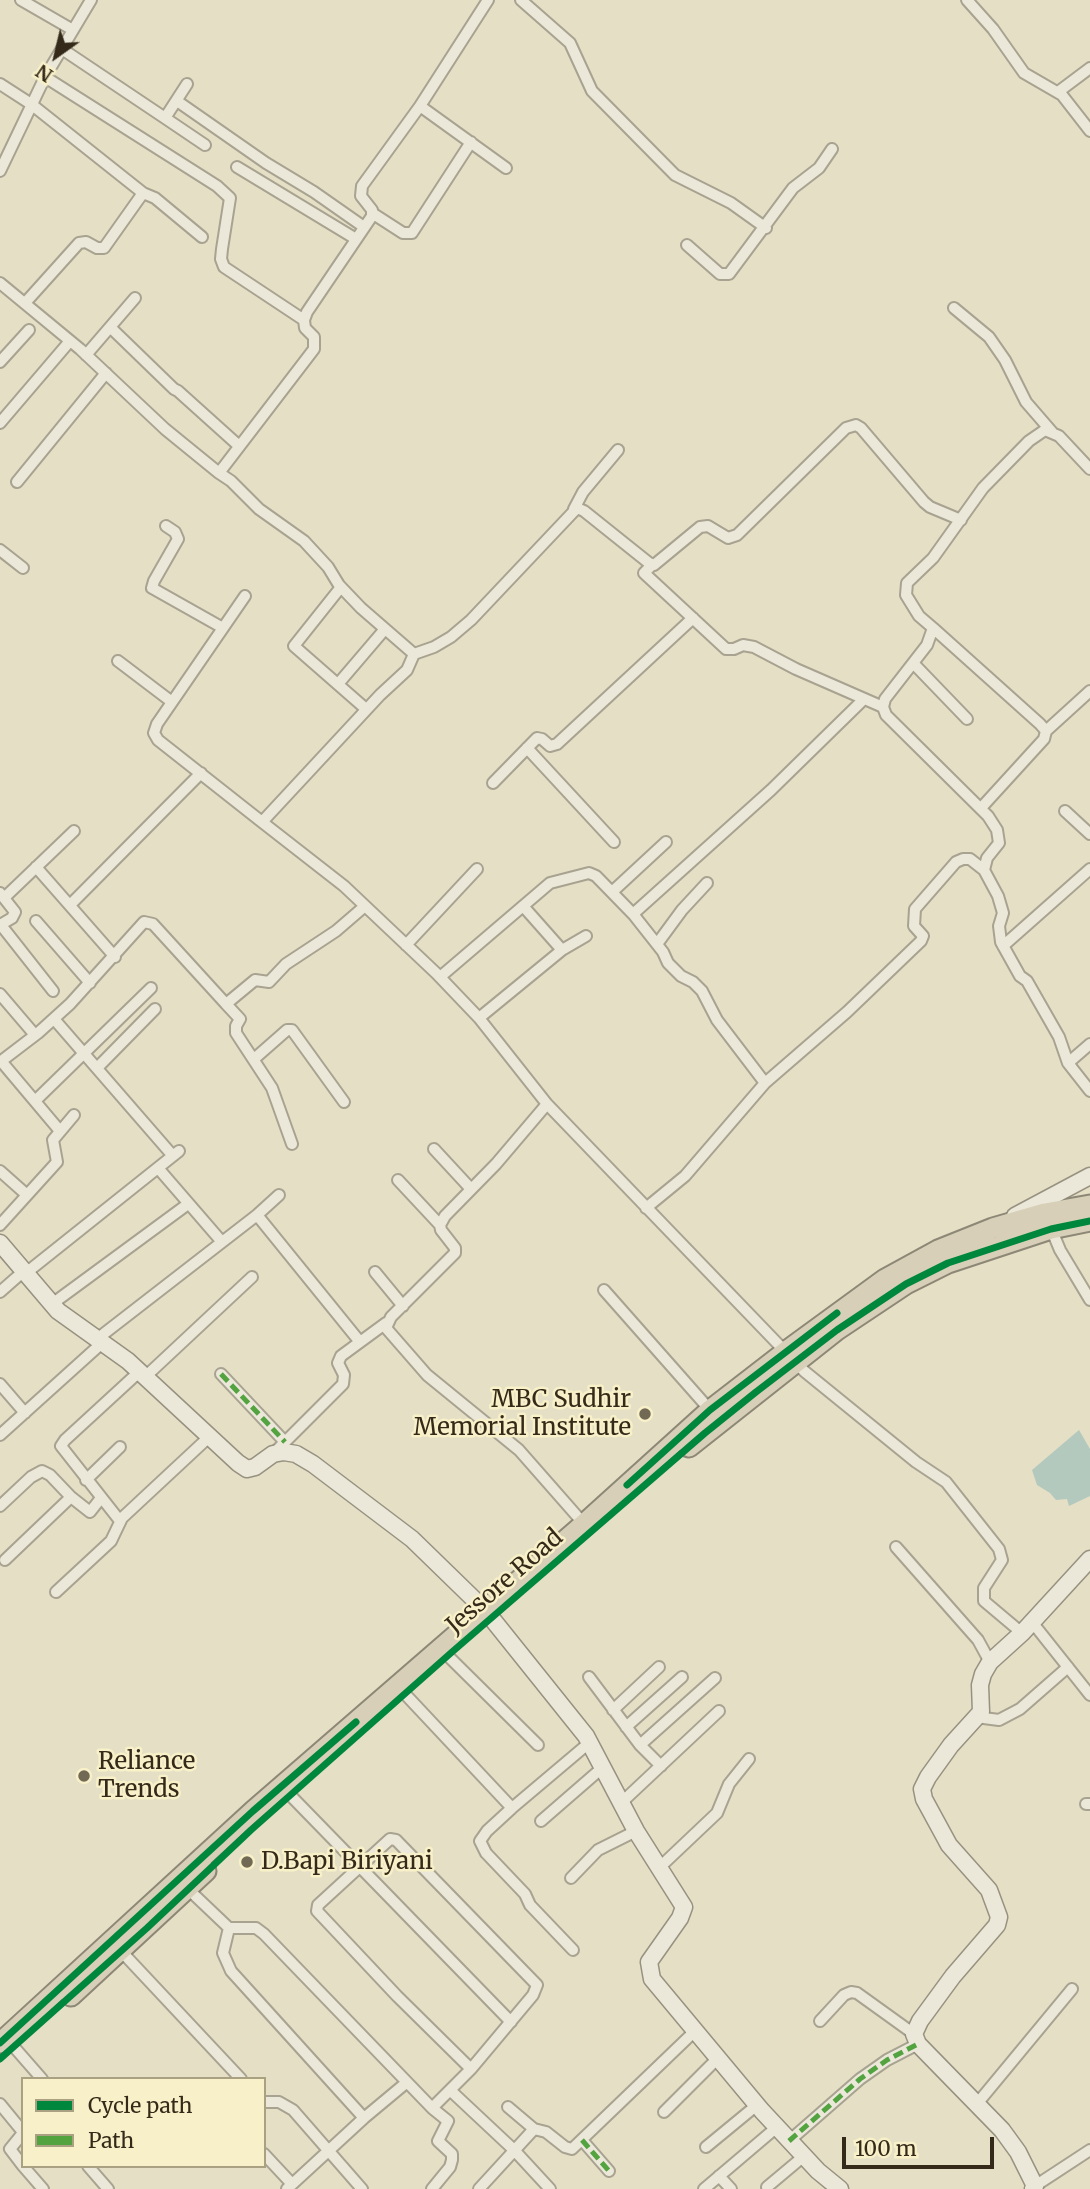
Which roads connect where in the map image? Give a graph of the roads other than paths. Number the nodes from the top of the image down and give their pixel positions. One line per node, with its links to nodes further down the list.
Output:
1 (20, 0): 6 (street)
2 (91, 0): 6 (street)
3 (488, 0): 15 (street)
4 (521, 0): 27 (street)
5 (967, 0): 12 (street)
6 (73, 30): 7 (street)
7 (62, 49): 9 (street); 16 (street)
8 (1090, 68): 12 (street)
9 (45, 77): 14 (street); 35 (street)
10 (0, 83): 14 (street)
11 (187, 84): 13 (street)
12 (1058, 92): 17 (street)
13 (177, 100): 16 (street); 26 (street)
14 (31, 104): 23 (street); 24 (street)
15 (420, 106): 18 (street); 25 (street)
16 (165, 118): 19 (street)
17 (1090, 131)
18 (471, 142): 22 (street); 25 (street)
19 (205, 145)
20 (832, 149): 27 (street)
21 (237, 167): 29 (street)
22 (506, 168)
23 (0, 171)
24 (143, 192): 28 (street); 33 (street)
25 (372, 213): 26 (street)
26 (364, 227): 29 (street)
27 (766, 228): 30 (street)
28 (202, 237)
29 (356, 239): 35 (street)
30 (687, 245)
31 (0, 283): 33 (street)
32 (135, 298): 36 (street)
33 (25, 303): 38 (street)
34 (954, 308): 43 (street)
35 (304, 320): 44 (street)
36 (110, 327): 39 (street); 44 (street)
37 (29, 330): 40 (street)
38 (71, 341): 39 (street); 42 (street)
39 (86, 355): 41 (street)
40 (0, 362)
41 (106, 373): 47 (street); 48 (street)
42 (0, 423)
43 (1052, 432): 46 (street); 50 (street)
44 (238, 445): 47 (street)
45 (618, 450): 49 (street)
46 (1090, 469)
47 (219, 473): 55 (street)
48 (17, 482)
49 (574, 509): 53 (street); 61 (street)
50 (961, 520): 53 (street); 59 (street)
51 (166, 526): 58 (street)
52 (0, 550): 54 (street)
53 (652, 565): 57 (street)
54 (23, 568)
55 (341, 587): 60 (street); 64 (street)
56 (245, 596): 58 (street)
57 (693, 618): 66 (street); 72 (street)
58 (223, 628): 67 (street)
59 (933, 628): 63 (street); 71 (street)
60 (385, 629): 61 (street); 64 (street)
61 (414, 654): 69 (street)
62 (118, 661): 67 (street)
63 (914, 664): 68 (street); 70 (street)
64 (338, 684): 69 (street)
65 (1090, 691): 71 (street)
66 (864, 699): 68 (street); 92 (street)
67 (172, 702): 73 (street)
68 (883, 707): 75 (street)
69 (366, 709): 77 (street)
70 (967, 719)
71 (1046, 732): 75 (street)
72 (527, 748): 74 (street); 80 (street)
73 (201, 774): 77 (street); 89 (street)
74 (493, 783)
75 (981, 808): 85 (street)
76 (1065, 811): 79 (street)
77 (262, 822): 90 (street)
78 (74, 831): 82 (street)
79 (1090, 834)
80 (614, 842)
81 (666, 842): 87 (street)
82 (36, 867): 88 (street); 89 (street)
83 (477, 869): 96 (street)
84 (1090, 869): 98 (street)
85 (985, 870): 98 (street); 117 (street)
86 (707, 883): 97 (street)
87 (612, 892): 91 (street); 92 (street)
88 (2, 895): 94 (street)
89 (70, 905): 100 (street)
90 (365, 906): 96 (street); 106 (street)
91 (523, 906): 99 (street); 101 (street)
92 (633, 914): 97 (street)
93 (36, 921): 102 (street)
94 (0, 925): 104 (street)
95 (586, 936): 99 (street)
96 (406, 944): 101 (street)
97 (657, 944): 117 (street)
98 (1003, 946): 115 (street)
99 (562, 950): 108 (street)
100 (115, 957): 102 (street); 106 (street)
101 (440, 977): 108 (street)
102 (90, 983): 109 (street)
103 (150, 988): 112 (street)
104 (53, 990)
105 (0, 994): 110 (street)
106 (226, 1004): 113 (street)
107 (155, 1009): 116 (street)
108 (478, 1018): 121 (street)
109 (54, 1019): 110 (street); 112 (street)
110 (35, 1035): 114 (street)
111 (1090, 1044): 115 (street)
112 (85, 1054): 116 (street); 119 (street)
113 (254, 1059): 120 (street); 124 (street)
114 (0, 1061): 119 (street)
115 (1068, 1063): 118 (street)
116 (98, 1067): 126 (street)
117 (765, 1083): 135 (street)
118 (1090, 1091)
119 (35, 1101): 123 (street)
120 (344, 1102)
121 (547, 1104): 130 (street); 135 (street)
122 (74, 1115): 123 (street)
123 (60, 1131): 131 (street)
124 (292, 1144)
125 (434, 1149): 130 (street)
126 (158, 1168): 133 (street); 143 (street)
127 (0, 1171): 131 (street)
128 (1090, 1176): 137 (street)
129 (398, 1180): 140 (street)
130 (471, 1189): 140 (street)
131 (27, 1195): 139 (street)
132 (279, 1195): 136 (street)
133 (188, 1203): 141 (street); 149 (street)
134 (1090, 1205): 137 (highway)
135 (646, 1208): 155 (street)
136 (257, 1215): 141 (street); 154 (street)
137 (1046, 1215): 138 (highway, Jessore Road); 148 (street); 151 (highway, Jessore Road); 151 (highway)
138 (1090, 1221)
139 (0, 1225)
140 (440, 1225): 150 (street)
141 (222, 1242): 153 (street)
142 (0, 1243): 143 (street)
143 (26, 1272): 147 (street); 149 (street)
144 (375, 1272): 150 (street)
145 (252, 1277): 156 (street)
146 (604, 1290): 159 (street)
147 (0, 1292)
148 (1090, 1300)
149 (52, 1304): 153 (street)
150 (403, 1306): 152 (street)
151 (837, 1322): 155 (highway, Jessore Road)
152 (386, 1323): 154 (street); 171 (street)
153 (99, 1341): 156 (street); 160 (street)
154 (360, 1342): 163 (street)
155 (790, 1357): 159 (highway, Jessore Road); 176 (highway, Jessore Road); 177 (street)
156 (142, 1374): 162 (street); 166 (street)
157 (221, 1374): 163 (street)
158 (0, 1384): 160 (street)
159 (710, 1410): 171 (highway, Jessore Road)
160 (24, 1413): 161 (street)
161 (0, 1435)
162 (209, 1437): 165 (street); 170 (street)
163 (285, 1442): 165 (street)
164 (120, 1447): 166 (street)
165 (273, 1454): 176 (street)
166 (86, 1480): 168 (street)
167 (71, 1497): 168 (street); 169 (street); 174 (street)
168 (101, 1498): 170 (street)
169 (0, 1506)
170 (120, 1521): 175 (street)
171 (584, 1524): 176 (highway, Jessore Road)
172 (896, 1547): 179 (street)
173 (1090, 1559): 177 (street)
174 (5, 1560)
175 (56, 1592)
176 (488, 1614): 178 (highway, Jessore Road); 191 (street); 214 (highway, Jessore Road)
177 (1027, 1628): 179 (street); 181 (street)
178 (448, 1656): 185 (highway, Jessore Road); 192 (street)
179 (990, 1662): 189 (street)
180 (659, 1667): 187 (street)
181 (1068, 1667): 186 (street); 189 (street)
182 (682, 1677): 190 (street)
183 (589, 1678): 187 (street)
184 (715, 1678): 193 (street)
185 (405, 1694): 197 (highway, Jessore Road); 199 (street)
186 (1090, 1695)
187 (613, 1710): 190 (street)
188 (719, 1711): 195 (street)
189 (976, 1717): 213 (street)
190 (626, 1727): 193 (street)
191 (589, 1743): 196 (street); 199 (street)
192 (538, 1745)
193 (640, 1745): 195 (street)
194 (749, 1759): 203 (street)
195 (661, 1766): 198 (street)
196 (602, 1768): 198 (street); 200 (street)
197 (290, 1796): 202 (street); 205 (highway, Jessore Road)
198 (621, 1803): 201 (street)
199 (512, 1808): 207 (street)
200 (541, 1821)
201 (636, 1830): 203 (street); 204 (street)
202 (360, 1867): 211 (street); 211 (street); 216 (street)
203 (660, 1867): 212 (street)
204 (571, 1878)
205 (188, 1889): 206 (street); 208 (highway, Jessore Road)
206 (229, 1928): 219 (street); 228 (street)
207 (573, 1950)
208 (121, 1951): 214 (highway, Jessore Road); 218 (street)
209 (1072, 1989): 223 (street)
210 (820, 2021): 213 (street)
211 (511, 2022): 216 (street)
212 (696, 2030): 215 (street); 233 (street)
213 (916, 2039): 223 (street); 234 (street)
214 (5, 2050): 217 (street)
215 (719, 2057): 222 (street); 227 (street)
216 (471, 2069): 220 (street)
217 (40, 2077)
218 (239, 2077)
219 (406, 2084): 226 (street); 228 (street)
220 (451, 2091): 226 (street); 236 (street)
221 (0, 2104): 231 (street)
222 (757, 2105): 229 (street); 235 (street)
223 (976, 2105): 248 (street)
224 (266, 2106): 238 (street)
225 (508, 2107): 230 (street)
226 (432, 2108): 252 (street)
227 (664, 2112)
228 (364, 2118): 238 (street)
229 (777, 2127): 234 (street); 245 (street)
230 (534, 2129): 233 (street); 236 (street)
231 (21, 2130)
232 (21, 2135): 241 (street)
233 (582, 2140): 244 (street)
234 (789, 2141): 240 (street)
235 (706, 2147)
236 (514, 2150): 253 (street); 254 (street)
237 (1090, 2150): 248 (street)
238 (329, 2151): 246 (street); 251 (street)
239 (266, 2157): 246 (street)
240 (804, 2157): 247 (street); 257 (street)
241 (21, 2163)
242 (25, 2168): 249 (street)
243 (90, 2168): 250 (street)
244 (609, 2171)
245 (719, 2176): 255 (street); 256 (street)
246 (290, 2187)
247 (767, 2187)
248 (1034, 2188)
249 (43, 2189)
250 (108, 2189)
251 (362, 2189)
252 (432, 2189)
253 (479, 2189)
254 (550, 2189)
255 (704, 2189)
256 (731, 2189)
257 (840, 2189)

